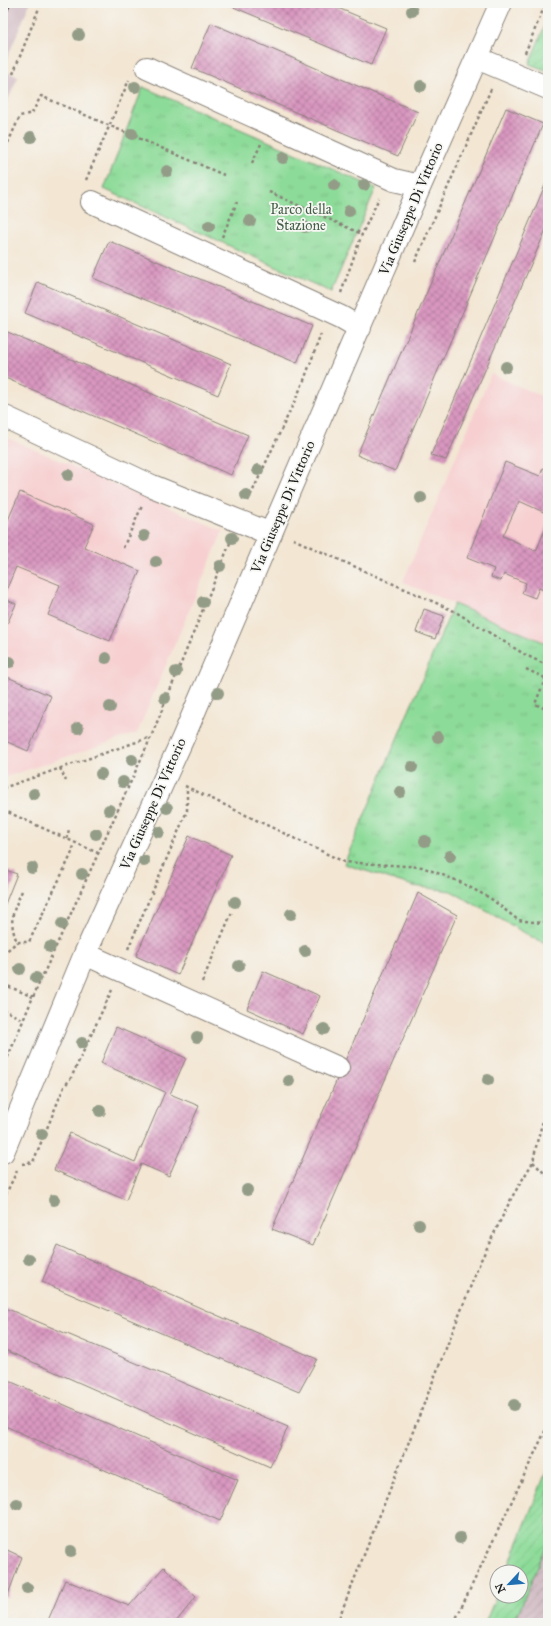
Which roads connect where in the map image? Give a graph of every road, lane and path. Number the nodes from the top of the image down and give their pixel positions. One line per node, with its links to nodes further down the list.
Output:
1 (41, 3): 7 (path)
2 (501, 3): 4 (street, Via Giuseppe Di Vittorio)
3 (546, 3): 5 (path)
4 (477, 58): 5 (street); 12 (street, Via Giuseppe Di Vittorio)
5 (501, 67): 8 (street); 16 (path)
6 (147, 68): 11 (street)
7 (13, 74)
8 (548, 88)
9 (3, 154): 10 (path)
10 (224, 175)
11 (394, 180): 12 (street); 15 (path)
12 (420, 186): 18 (street, Via Giuseppe Di Vittorio)
13 (269, 192): 15 (path)
14 (92, 202): 17 (street)
15 (362, 234): 17 (path)
16 (414, 264)
17 (341, 317): 18 (street); 21 (path)
18 (360, 328): 23 (street, Via Giuseppe Di Vittorio)
19 (3, 416): 20 (street)
20 (152, 486): 21 (street); 24 (path)
21 (239, 522): 23 (street); 30 (path)
22 (294, 531): 25 (path)
23 (271, 534): 33 (street, Via Giuseppe Di Vittorio)
24 (123, 548)
25 (548, 666)
26 (526, 669): 28 (path)
27 (548, 672): 28 (path)
28 (545, 678): 29 (path)
29 (548, 710)
30 (151, 737): 31 (path); 32 (path)
31 (138, 766): 33 (path); 41 (path)
32 (60, 768): 34 (path); 36 (path)
33 (166, 777): 35 (path); 47 (street, Via Giuseppe Di Vittorio)
34 (66, 781)
35 (187, 786): 44 (path); 48 (path)
36 (3, 788)
37 (3, 810): 39 (path)
38 (69, 829): 39 (path)
39 (67, 839): 40 (path)
40 (75, 843): 41 (path); 45 (path)
41 (98, 854): 50 (path)
42 (22, 891): 45 (path)
43 (232, 912): 51 (path)
44 (548, 919)
45 (17, 942): 46 (path)
46 (3, 954)
47 (85, 954): 48 (street); 57 (street, Via Giuseppe Di Vittorio)
48 (122, 970): 51 (street); 60 (path)
49 (3, 984): 50 (path)
50 (33, 997): 53 (path)
51 (196, 1004): 55 (street)
52 (3, 1009): 53 (path)
53 (24, 1020): 54 (path)
54 (3, 1061)
55 (338, 1068)
56 (548, 1103): 58 (path)
57 (5, 1143)
58 (533, 1162): 59 (path); 62 (path)
59 (548, 1177)
60 (3, 1200)
61 (548, 1425): 63 (path)
62 (337, 1623)
63 (454, 1623)

